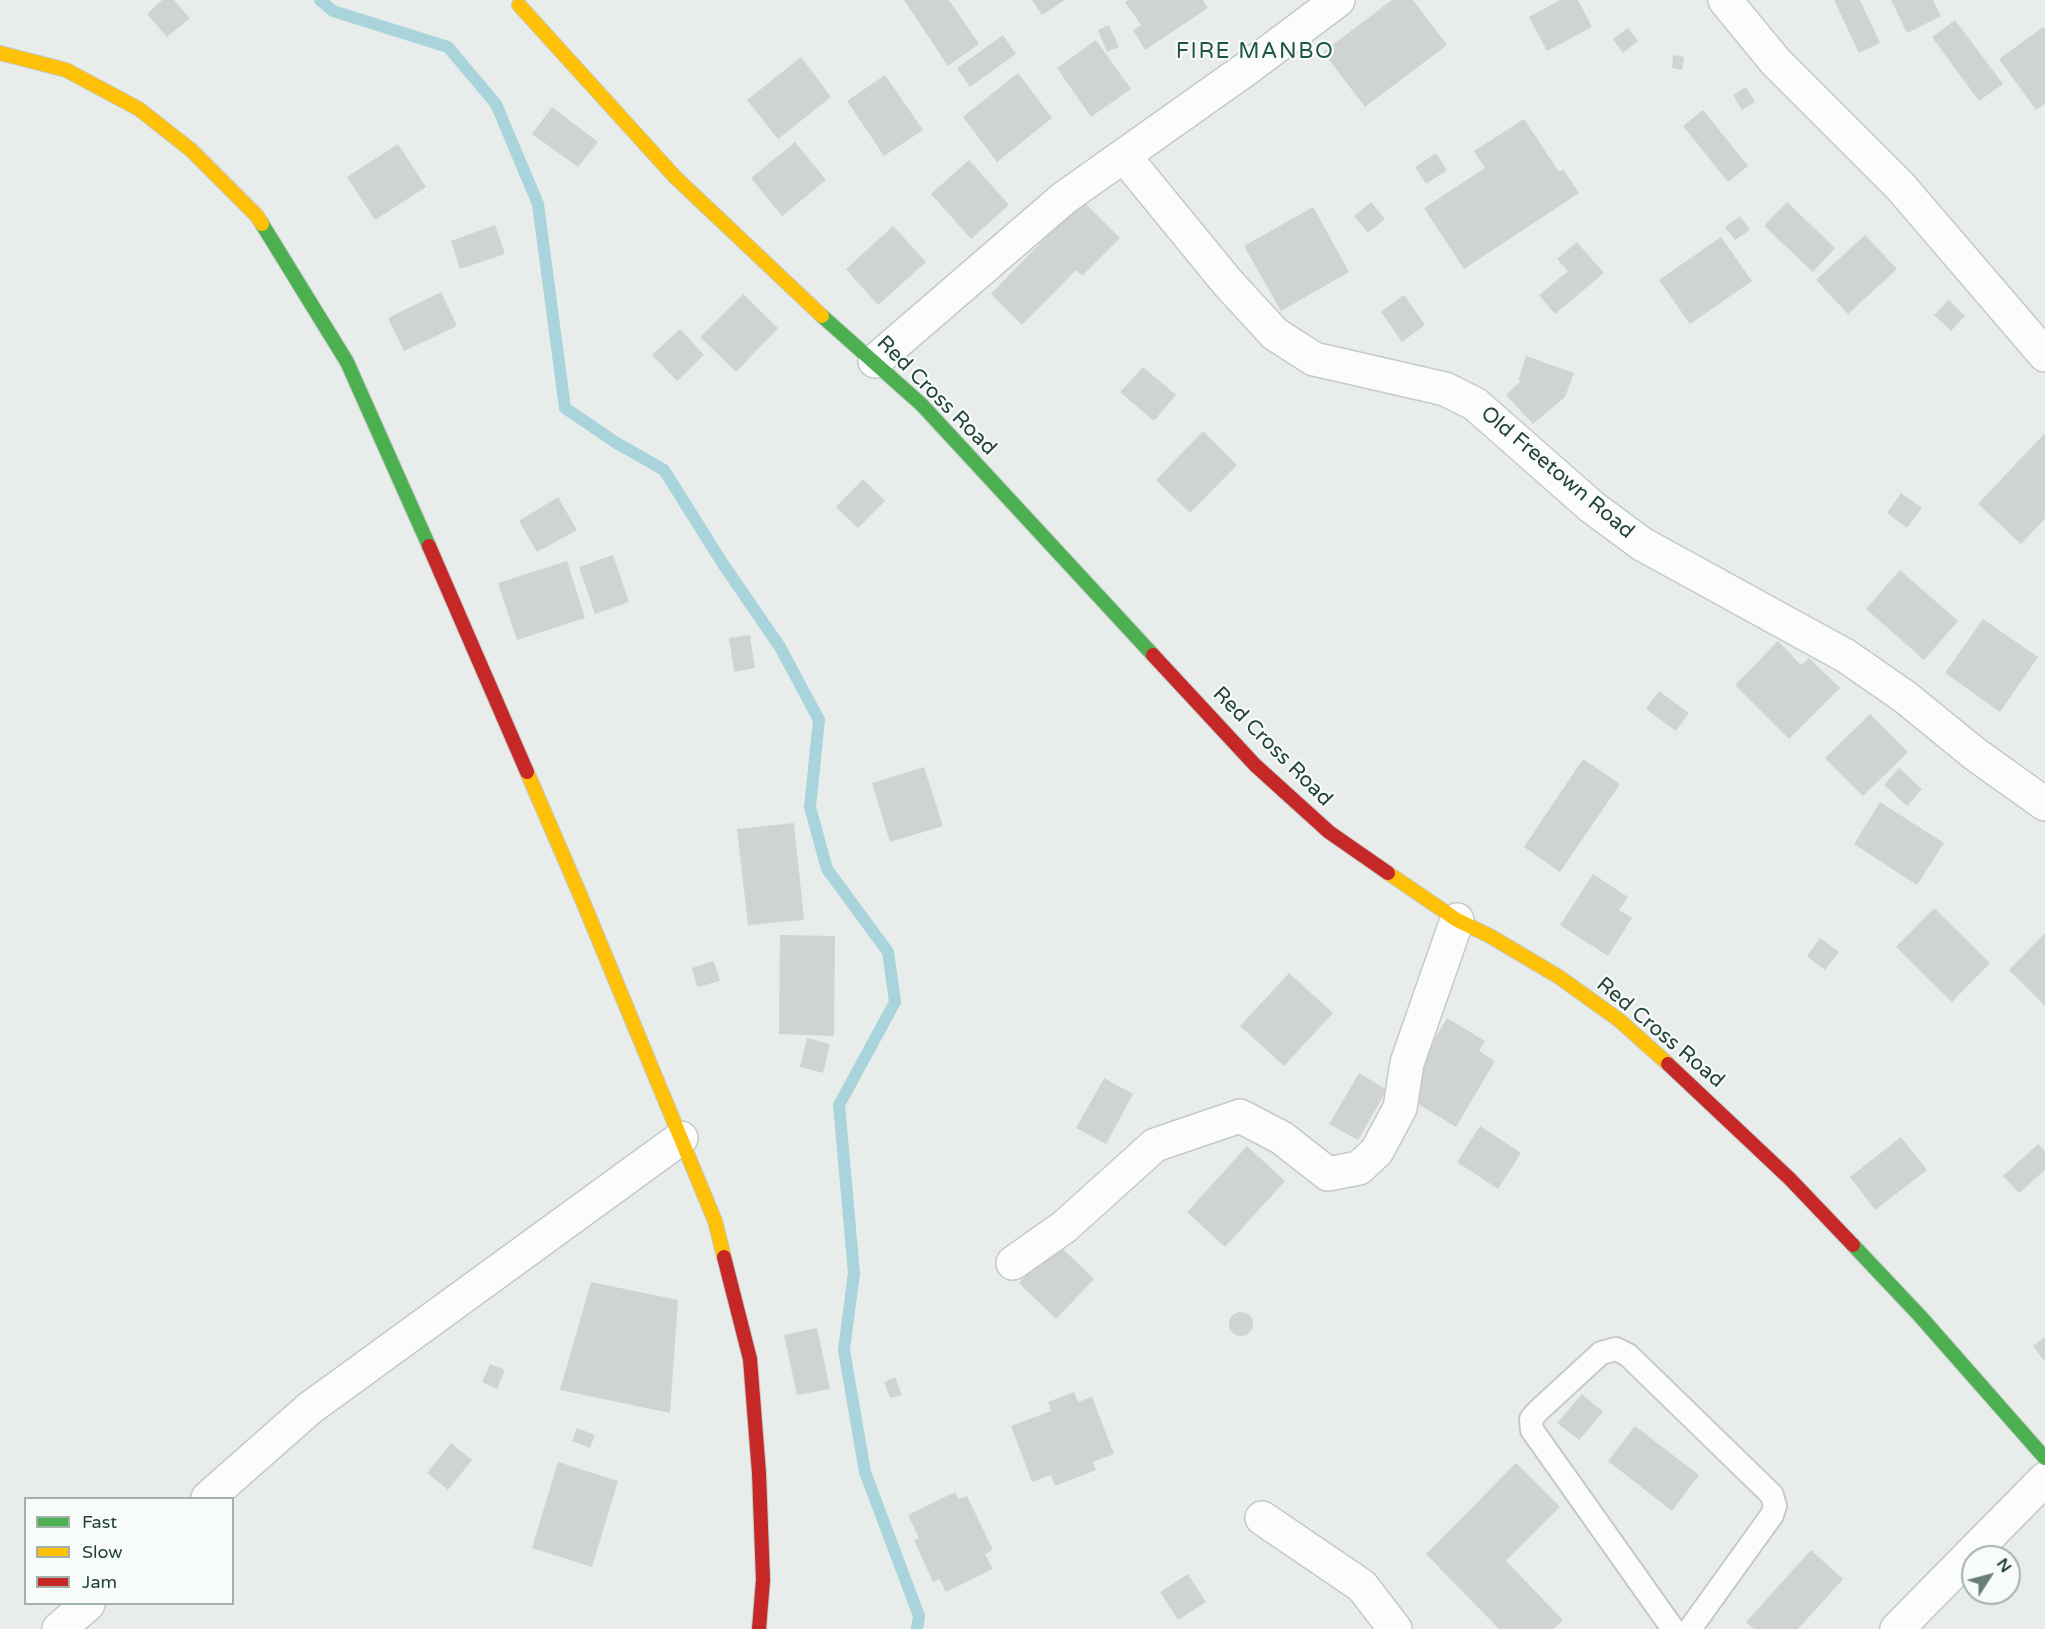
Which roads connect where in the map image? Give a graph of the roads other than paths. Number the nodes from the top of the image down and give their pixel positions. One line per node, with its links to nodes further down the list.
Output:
1 (1338, 0): 5 (street)
2 (1725, 0): 6 (street)
3 (519, 5): 7 (street, Red Cross Road)
4 (0, 54): 10 (street)
5 (1124, 156): 7 (street); 8 (street, Old Freetown Road)
6 (2045, 355)
7 (875, 361): 9 (street, Red Cross Road)
8 (2045, 804)
9 (1456, 920): 11 (street); 12 (street, Red Cross Road)
10 (681, 1138): 14 (street); 18 (street)
11 (1013, 1263)
12 (2045, 1458)
13 (2045, 1479): 22 (street)
14 (209, 1497)
15 (1262, 1518): 19 (street)
16 (87, 1605): 17 (street)
17 (59, 1629)
18 (759, 1629)
19 (1395, 1629)
20 (1673, 1629): 21 (lane)
21 (1689, 1629)
22 (1896, 1629)

